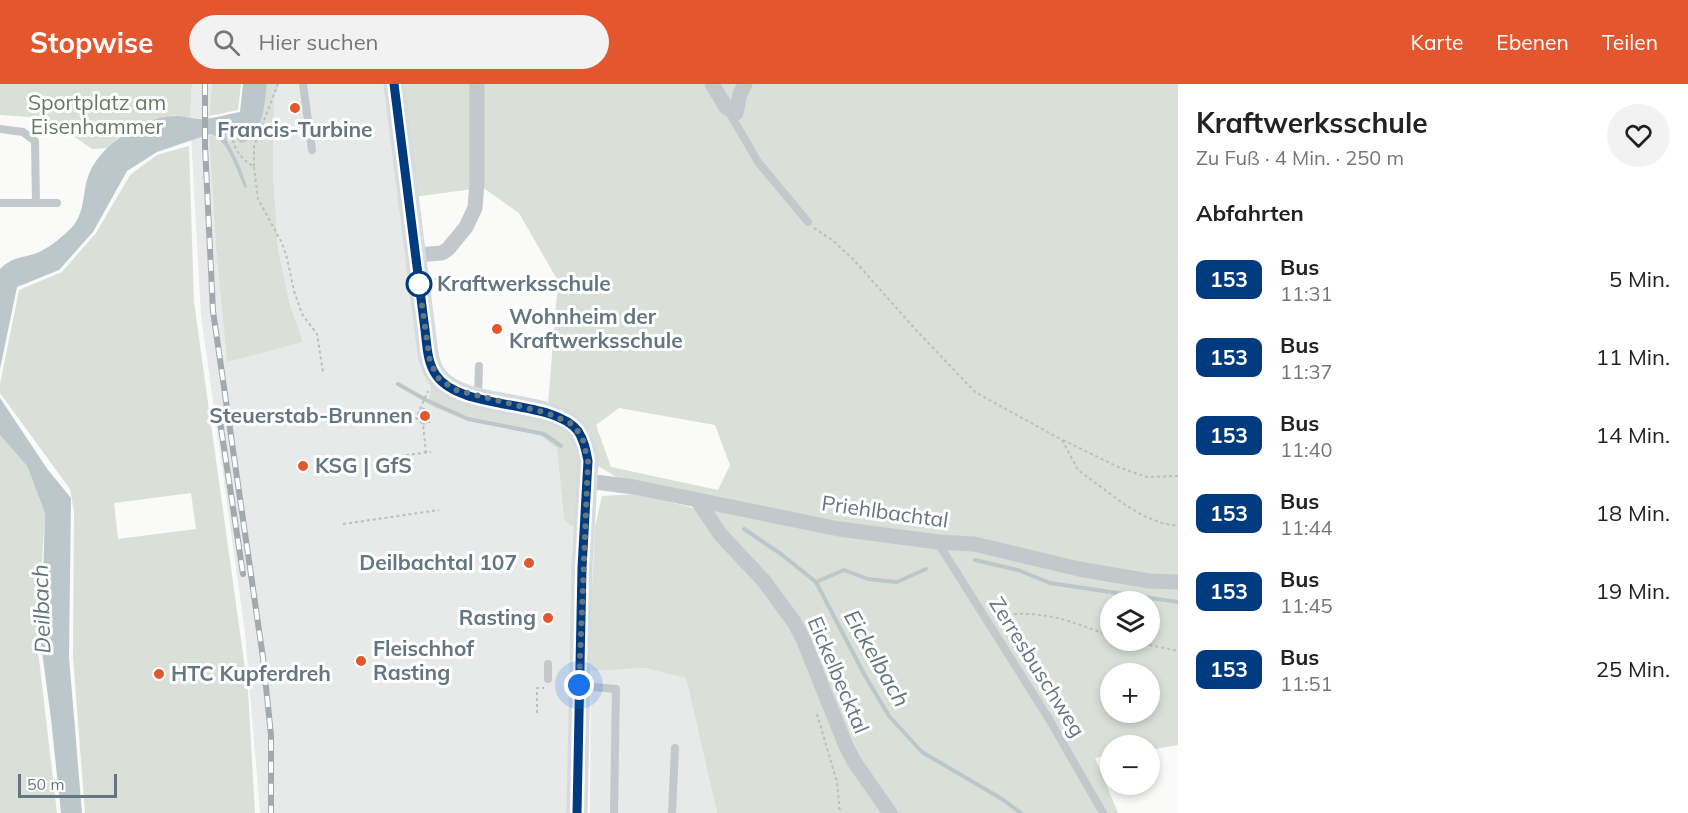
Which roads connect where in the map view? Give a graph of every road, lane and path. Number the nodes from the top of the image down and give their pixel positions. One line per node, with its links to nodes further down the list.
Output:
1 (278, 84): 11 (path)
2 (303, 84): 10 (lane)
3 (394, 84): 16 (street)
4 (477, 84): 16 (street)
5 (712, 84): 7 (street)
6 (745, 84): 7 (street)
7 (726, 107): 15 (lane)
8 (0, 129): 13 (lane)
9 (232, 134): 11 (path)
10 (312, 150)
11 (254, 167): 20 (path)
12 (0, 203): 13 (lane)
13 (36, 203): 14 (lane)
14 (57, 203)
15 (808, 222): 25 (path)
16 (416, 255): 22 (street)
17 (455, 286): 18 (path)
18 (477, 291)
19 (479, 366): 22 (lane)
20 (323, 372)
21 (428, 392): 23 (path)
22 (478, 397): 30 (street)
23 (421, 406): 24 (path); 24 (path)
24 (423, 424): 27 (path)
25 (1062, 440): 29 (path); 34 (path)
26 (431, 452): 27 (path)
27 (426, 453): 28 (path)
28 (405, 455)
29 (1178, 476)
30 (587, 481): 31 (street, Priehlbachtal); 43 (street)
31 (698, 501): 35 (street, Priehlbachtal); 45 (street, Eickelbecktal)
32 (439, 510): 33 (path)
33 (343, 524)
34 (1178, 526)
35 (938, 542): 36 (street, Priehlbachtal); 37 (lane, Zerresbuschweg)
36 (1178, 582)
37 (985, 618): 38 (path); 53 (lane, Zerresbuschweg)
38 (1100, 632)
39 (1160, 647): 40 (path)
40 (1178, 651)
41 (548, 664): 42 (lane)
42 (548, 680)
43 (579, 685): 48 (street); 49 (lane)
44 (544, 688): 46 (path)
45 (822, 688): 51 (path); 52 (street, Eickelbecktal)
46 (537, 713)
47 (675, 748): 50 (lane)
48 (578, 813)
49 (614, 813)
50 (672, 813)
51 (840, 813)
52 (890, 813)
53 (1103, 813)

